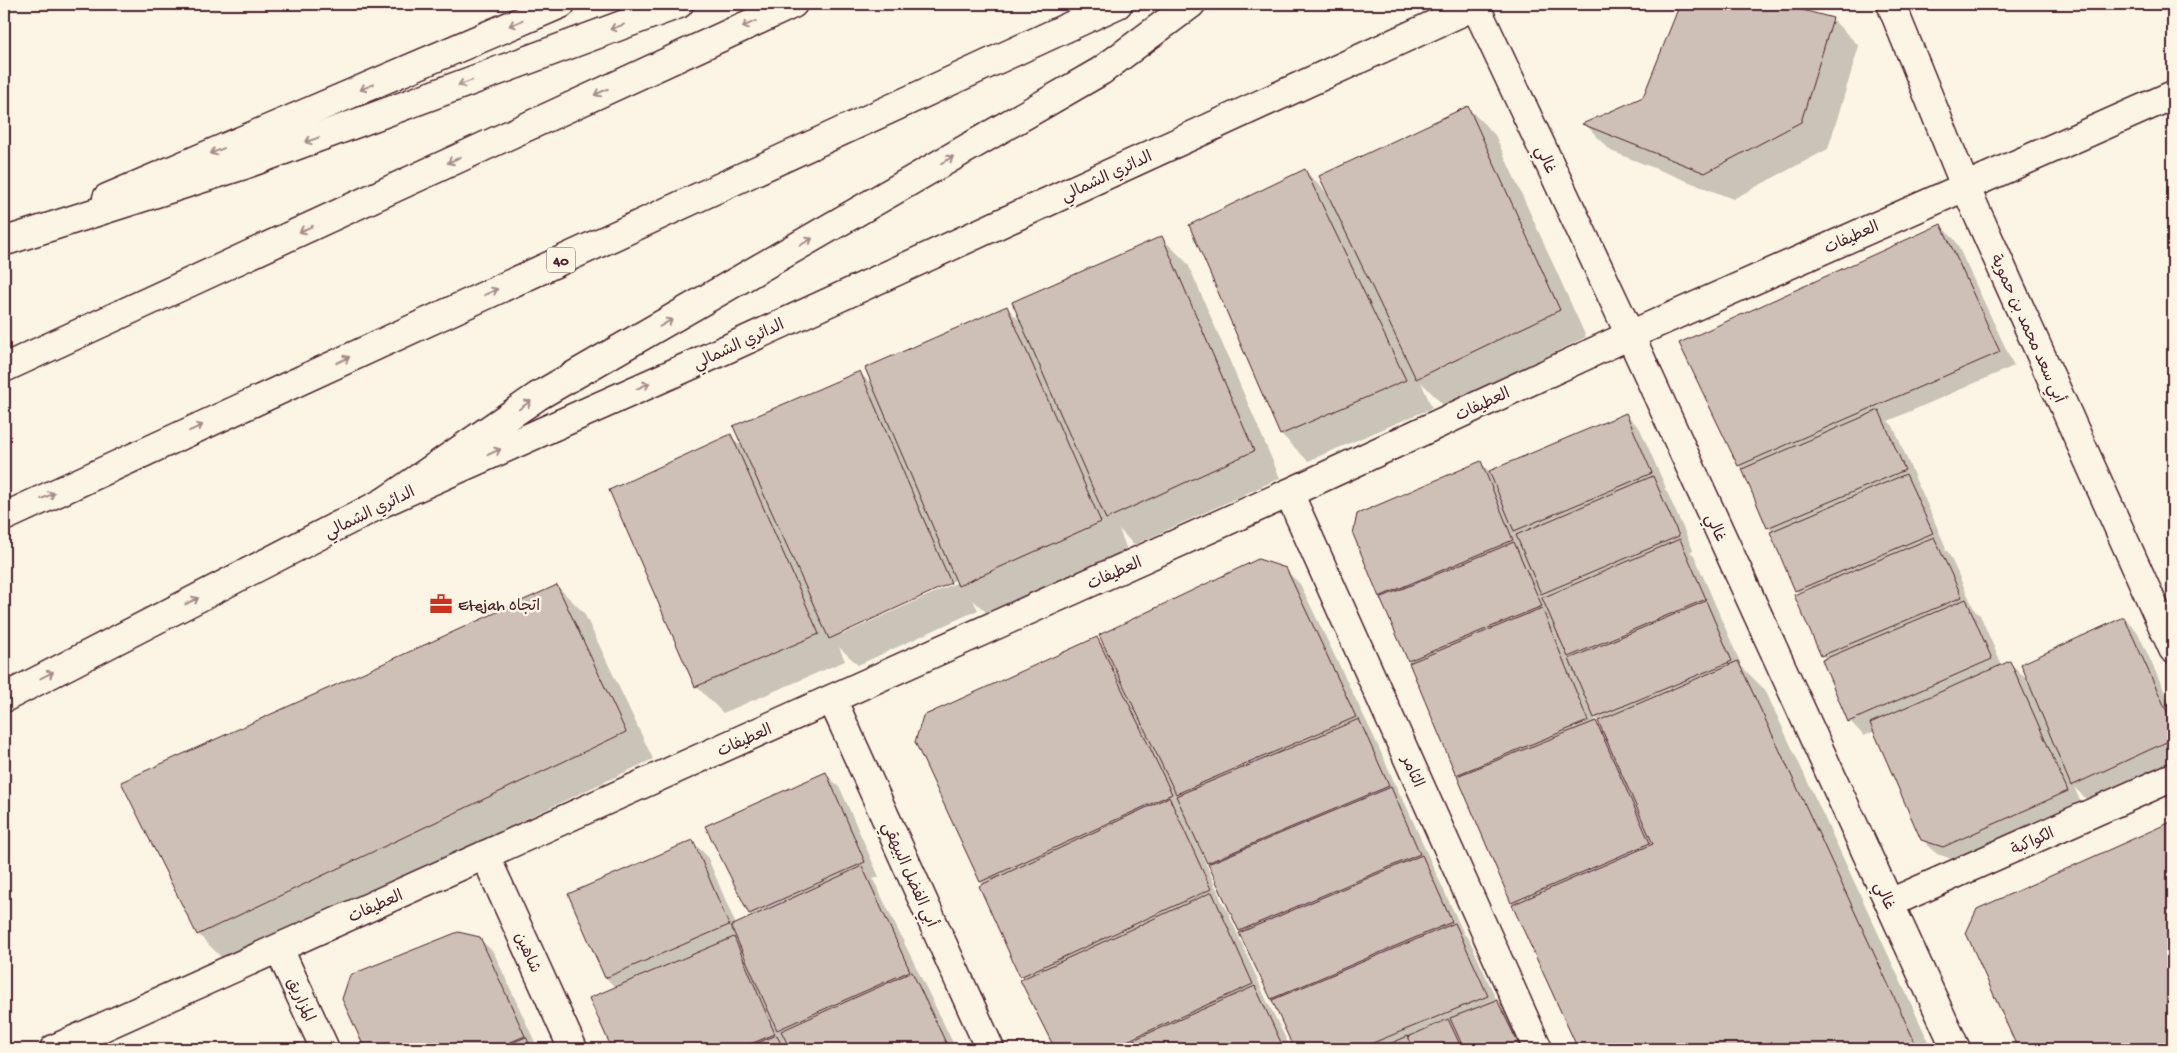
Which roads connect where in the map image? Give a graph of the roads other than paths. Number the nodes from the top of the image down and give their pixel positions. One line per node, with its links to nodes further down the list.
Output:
1 (561, 4): 10 (main road, one-way to 10)
2 (679, 4): 10 (main road, one-way to 10)
3 (793, 4): 12 (main road, one-way to 12)
4 (1118, 4): 15 (main road, 40, one-way to 4)
5 (1191, 4): 14 (main road, one-way to 5)
6 (1891, 4): 9 (main road, أبي سعد محمد بن حموية)
7 (1477, 5): 11 (main road, غالي); 14 (main road, الدائري الشمالي, one-way to 7)
8 (2173, 95): 9 (main road, العطيفات)
9 (1965, 186): 11 (main road, العطيفات); 16 (main road, أبي سعد محمد بن حموية)
10 (6, 241)
11 (1630, 335): 13 (main road, العطيفات); 21 (main road, غالي)
12 (4, 368)
13 (1289, 493): 18 (main road, العطيفات); 27 (main road, الثامر)
14 (384, 502): 17 (main road, الدائري الشمالي, one-way to 14)
15 (4, 517)
16 (2173, 650)
17 (4, 698)
18 (832, 699): 20 (main road, العطيفات); 26 (main road, أبي الفضل البيهقي)
19 (2173, 777): 21 (main road, الكواكبة)
20 (485, 855): 22 (main road, العطيفات); 25 (main road, شاهين)
21 (1890, 903): 28 (main road, غالي)
22 (279, 949): 23 (main road, العطيفات); 24 (main road, المزاريق)
23 (54, 1049)
24 (325, 1049)
25 (573, 1049)
26 (990, 1049)
27 (1538, 1049)
28 (1956, 1049)

